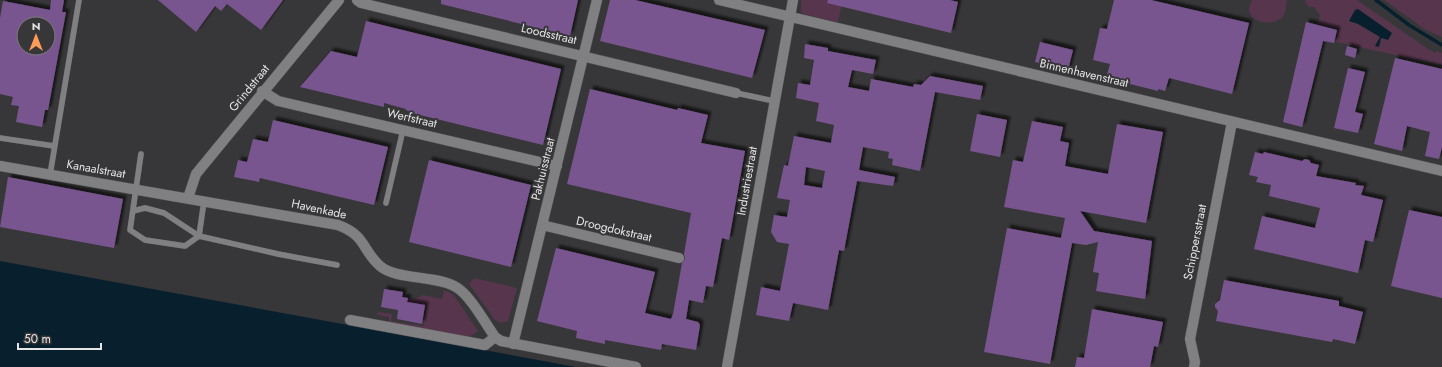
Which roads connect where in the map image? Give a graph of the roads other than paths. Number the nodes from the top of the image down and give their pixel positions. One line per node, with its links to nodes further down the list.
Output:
1 (79, 0): 15 (lane)
2 (339, 0): 9 (street, Grindstraat)
3 (357, 0): 8 (street, Loodsstraat)
4 (597, 0): 8 (street, Pakhuisstraat)
5 (719, 0): 7 (street, Binnenhavenstraat)
6 (793, 0): 7 (street, Industriestraat)
7 (789, 17): 11 (street, Industriestraat); 12 (street, Binnenhavenstraat)
8 (583, 56): 10 (street, Loodsstraat); 18 (street, Pakhuisstraat)
9 (262, 91): 13 (street, Werfstraat); 22 (street, Grindstraat)
10 (736, 93): 11 (lane)
11 (774, 101): 34 (street, Industriestraat)
12 (1232, 122): 19 (street, Binnenhavenstraat); 35 (street, Schippersstraat)
13 (404, 130): 18 (street, Werfstraat); 24 (lane)
14 (0, 138): 15 (lane)
15 (54, 146): 20 (lane)
16 (141, 154): 21 (lane)
17 (0, 166): 20 (street, Kanaalstraat)
18 (557, 166): 26 (street, Pakhuisstraat)
19 (1442, 171)
20 (50, 175): 21 (street, Kanaalstraat)
21 (136, 189): 22 (street, Kanaalstraat); 25 (lane)
22 (188, 198): 23 (street, Havenkade)
23 (204, 201): 27 (lane); 31 (street, Havenkade)
24 (386, 203)
25 (132, 212): 27 (lane); 27 (lane)
26 (542, 225): 28 (street, Droogdokstraat); 32 (street, Pakhuisstraat)
27 (199, 236): 29 (lane)
28 (679, 258)
29 (337, 265)
30 (350, 320): 31 (street)
31 (495, 337): 32 (street)
32 (513, 344): 33 (street)
33 (636, 367)
34 (727, 367)
35 (1194, 367)

